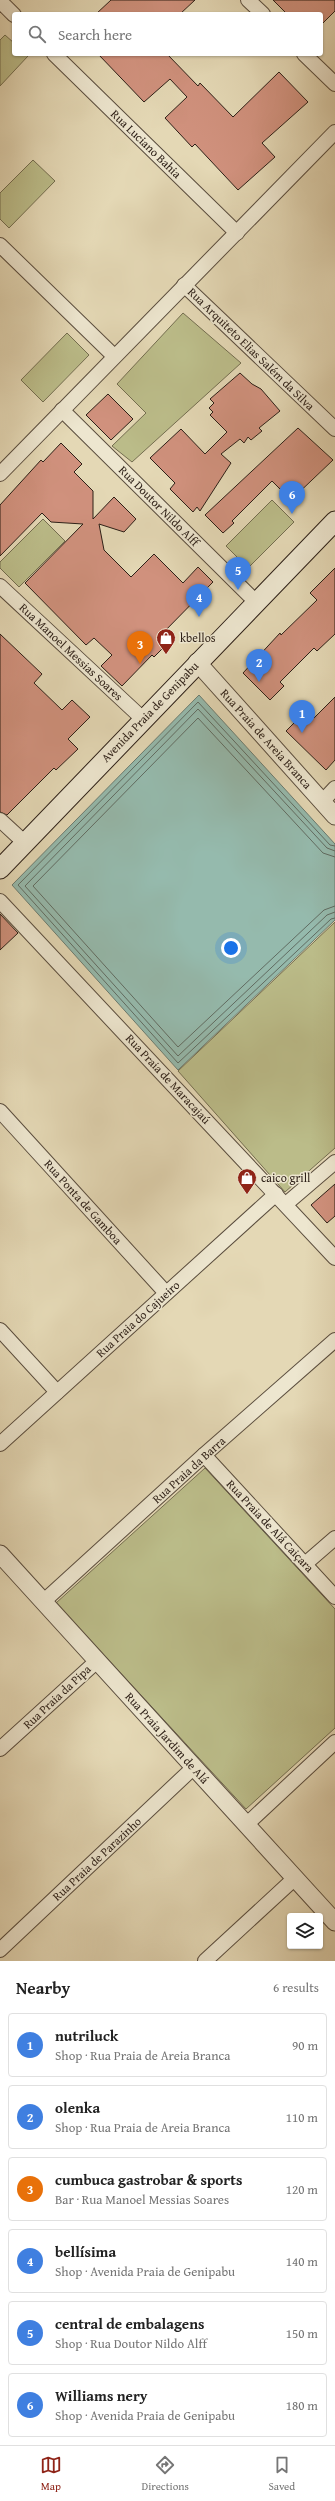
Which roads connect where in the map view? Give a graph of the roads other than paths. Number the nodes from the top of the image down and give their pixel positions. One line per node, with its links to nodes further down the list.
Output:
1 (248, 0): 3 (street)
2 (0, 1): 4 (street)
3 (261, 12)
4 (12, 13)
5 (56, 56): 9 (street, Rua Luciano Bahia)
6 (306, 56): 7 (street)
7 (335, 84)
8 (335, 132): 9 (street)
9 (237, 233): 11 (street)
10 (0, 245): 12 (street)
11 (184, 285): 12 (street); 14 (street, Rua Arquiteto Elias Salém da Silva)
12 (114, 356): 13 (street)
13 (62, 410): 15 (street); 18 (street, Rua Doutor Nildo Alff)
14 (335, 429)
15 (0, 474)
16 (335, 521): 18 (main road, Avenida Praia de Genipabu)
17 (0, 586): 20 (street, Rua Manoel Messias Soares)
18 (256, 602): 19 (main road, Avenida Praia de Genipabu)
19 (197, 662): 20 (main road, Avenida Praia de Genipabu); 22 (street, Rua Praia de Areia Branca)
20 (143, 719): 25 (main road, Avenida Praia de Genipabu)
21 (335, 788): 22 (street)
22 (322, 802): 23 (street, Rua Praia de Areia Branca)
23 (335, 816)
24 (0, 820): 25 (street)
25 (25, 844): 26 (main road, Avenida Praia de Genipabu)
26 (0, 870)
27 (0, 901): 30 (street, Rua Praia de Maracajaú)
28 (0, 1111): 32 (street, Rua Ponta de Gamboa)
29 (335, 1162): 30 (street, Rua Praia do Cajueiro)
30 (281, 1199): 31 (street, Rua Praia de Maracajaú); 32 (street, Rua Praia do Cajueiro)
31 (335, 1258)
32 (166, 1293): 35 (street, Rua Praia do Cajueiro)
33 (0, 1330): 35 (street)
34 (335, 1340): 37 (street, Rua Praia da Barra)
35 (57, 1392): 36 (street, Rua Praia do Cajueiro)
36 (0, 1444)
37 (204, 1455): 40 (street, Rua Praia de Alá Caiçara); 42 (street, Rua Praia da Barra)
38 (335, 1538): 40 (street)
39 (0, 1554): 42 (street, Rua Praia Jardim de Alá)
40 (305, 1564): 41 (street, Rua Praia de Alá Caiçara)
41 (335, 1597)
42 (44, 1601): 43 (street, Rua Praia Jardim de Alá)
43 (96, 1661): 45 (street, Rua Praia da Pipa); 46 (street, Rua Praia Jardim de Alá)
44 (335, 1742): 47 (street)
45 (0, 1749)
46 (193, 1768): 47 (street, Rua Praia Jardim de Alá); 50 (street, Rua Praia de Parazinho)
47 (246, 1825): 48 (street, Rua Praia Jardim de Alá)
48 (295, 1878): 49 (street, Rua Praia Jardim de Alá); 51 (street)
49 (335, 1922)
50 (0, 1950)
51 (206, 1961)

